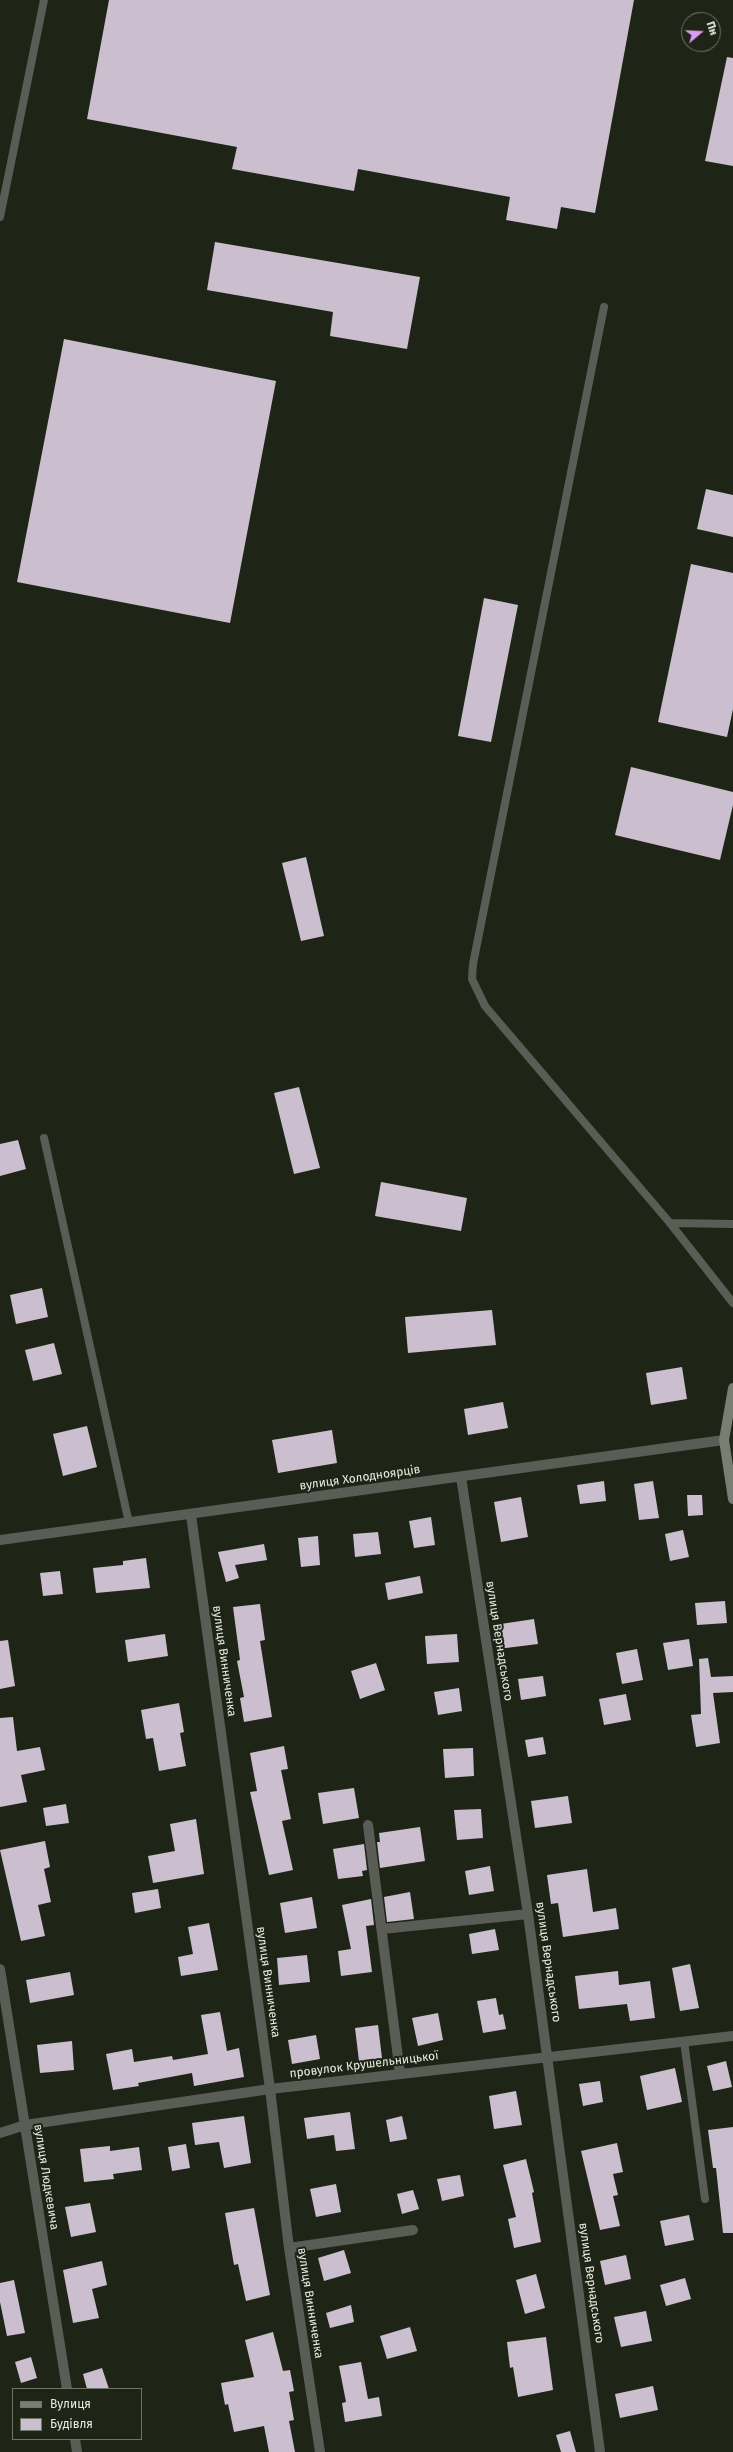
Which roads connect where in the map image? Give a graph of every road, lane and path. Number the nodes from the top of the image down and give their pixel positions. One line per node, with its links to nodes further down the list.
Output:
1 (44, 0): 2 (lane)
2 (0, 217)
3 (604, 307): 5 (lane)
4 (44, 1138): 13 (lane)
5 (670, 1223): 6 (lane); 7 (lane)
6 (733, 1224)
7 (733, 1304)
8 (733, 1388): 9 (street)
9 (724, 1440): 10 (street, вулиця Холодноярців); 11 (street)
10 (461, 1476): 12 (street, вулиця Холодноярців); 16 (street, вулиця Вернадського)
11 (733, 1499)
12 (191, 1514): 13 (street, вулиця Холодноярців); 23 (street, вулиця Винниченка)
13 (129, 1523): 14 (street, вулиця Холодноярців)
14 (0, 1540)
15 (368, 1825): 17 (street)
16 (528, 1914): 17 (street); 21 (street, вулиця Вернадського)
17 (382, 1929): 22 (street)
18 (0, 1969): 24 (street, вулиця Людкевича)
19 (733, 2036): 20 (street, провулок Крушельницької)
20 (684, 2041): 21 (street, провулок Крушельницької); 26 (lane)
21 (548, 2058): 22 (street, провулок Крушельницької); 33 (street, вулиця Вернадського)
22 (400, 2074): 23 (street, провулок Крушельницької)
23 (270, 2089): 24 (street, провулок Крушельницької); 28 (street, вулиця Винниченка)
24 (24, 2125): 25 (street, провулок Крушельницької); 29 (street, вулиця Людкевича)
25 (0, 2133)
26 (705, 2199)
27 (413, 2230): 28 (street)
28 (289, 2248): 32 (street, вулиця Винниченка)
29 (67, 2388)
30 (75, 2440): 31 (street)
31 (77, 2452)
32 (320, 2452)
33 (600, 2452)

